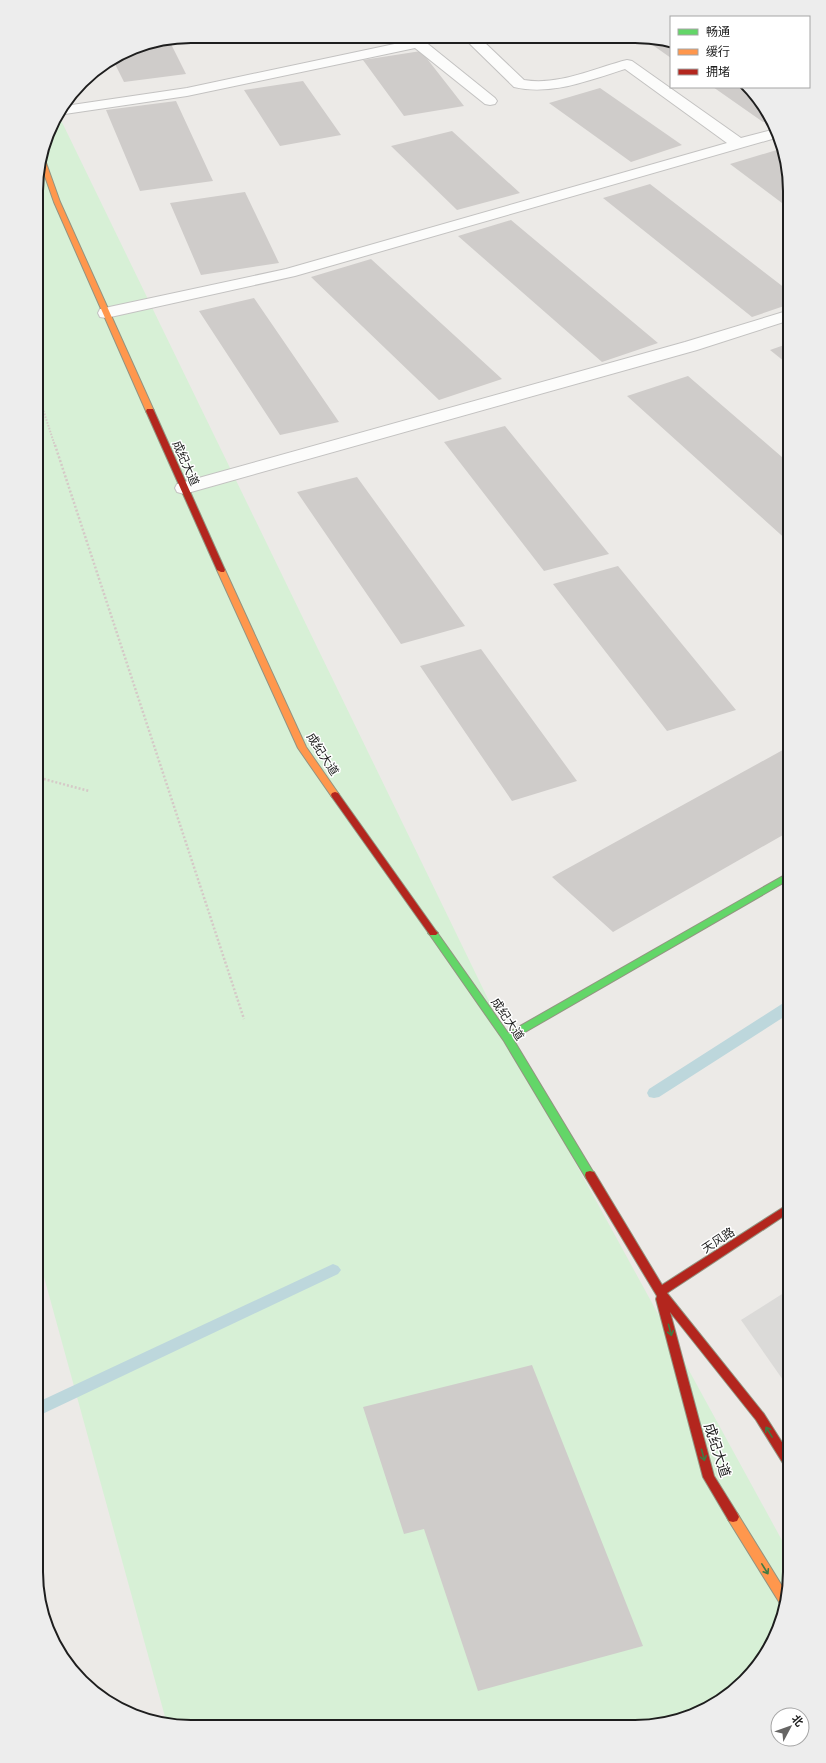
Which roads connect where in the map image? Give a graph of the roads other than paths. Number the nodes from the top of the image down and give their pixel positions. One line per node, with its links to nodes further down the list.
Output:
1 (418, 43): 5 (street)
2 (418, 43): 4 (street)
3 (477, 43): 7 (street)
4 (490, 101)
5 (67, 110)
6 (772, 134): 7 (street)
7 (739, 144): 9 (street)
8 (45, 168): 9 (main road, 成纪大道)
9 (106, 313): 11 (main road, 成纪大道)
10 (783, 317): 11 (street)
11 (184, 488): 13 (main road, 成纪大道)
12 (783, 879): 13 (main road)
13 (507, 1038): 15 (main road, 成纪大道)
14 (783, 1212): 15 (main road, 天风路)
15 (660, 1292): 16 (main road, 成纪大道, one-way to 15); 17 (main road, 成纪大道, one-way to 17)
16 (783, 1454)
17 (781, 1595)

